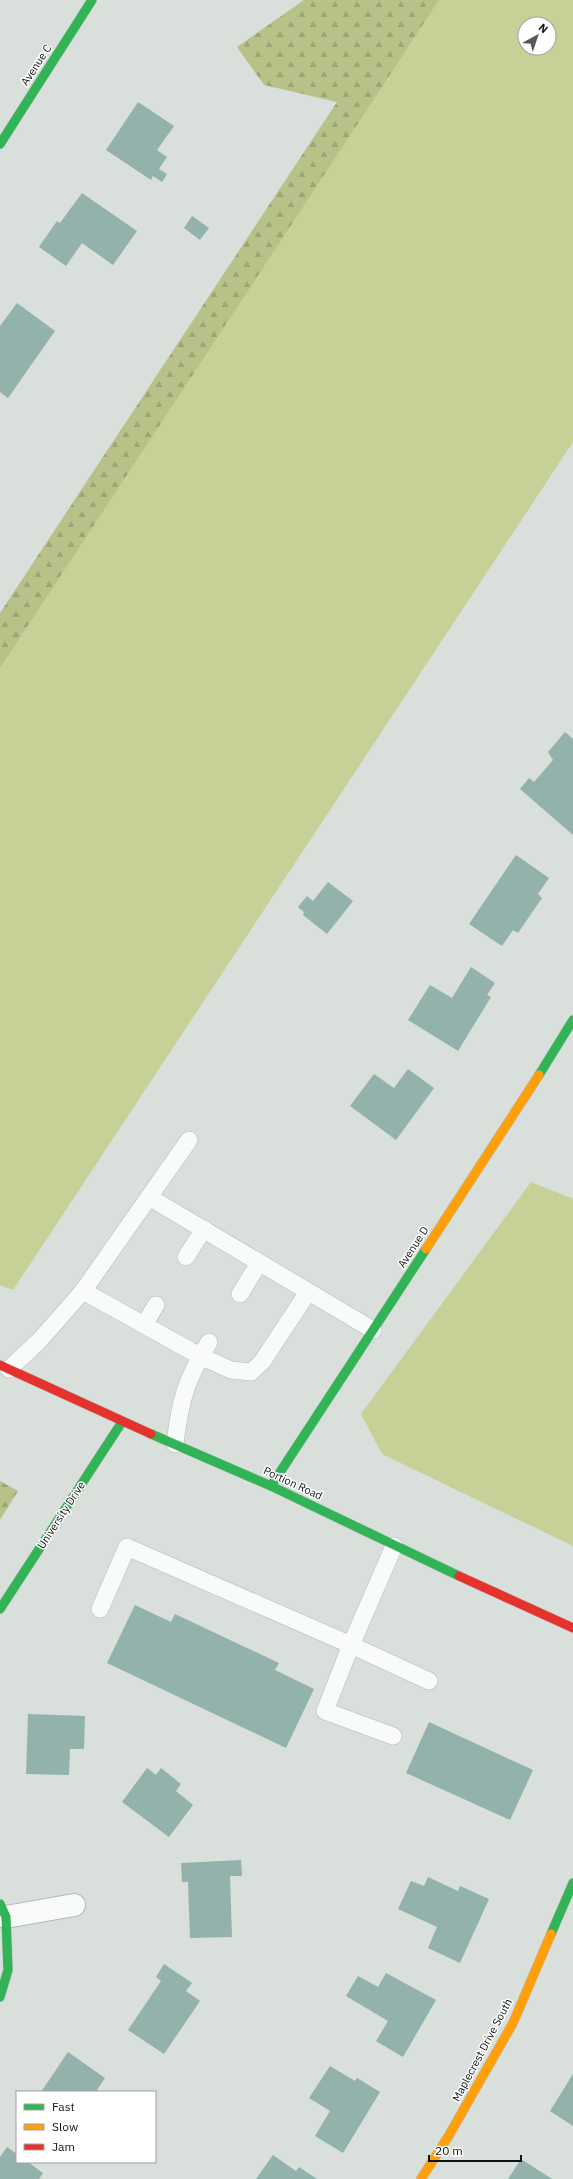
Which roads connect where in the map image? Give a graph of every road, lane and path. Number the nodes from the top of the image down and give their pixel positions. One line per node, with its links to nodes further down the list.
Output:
1 (92, 0): 2 (street, Avenue C)
2 (0, 144)
3 (573, 1020): 14 (street, Avenue D)
4 (189, 1140): 5 (lane)
5 (149, 1197): 6 (lane); 9 (lane)
6 (204, 1229): 7 (lane); 8 (lane)
7 (186, 1257)
8 (259, 1263): 10 (lane); 11 (lane)
9 (83, 1291): 13 (lane); 16 (lane)
10 (308, 1292): 14 (lane); 15 (lane)
11 (240, 1294)
12 (156, 1305): 13 (lane)
13 (144, 1325): 15 (lane)
14 (373, 1330): 19 (street, Avenue D)
15 (205, 1349): 18 (lane)
16 (5, 1367): 17 (street, Portion Road)
17 (122, 1422): 18 (street, Portion Road); 21 (street, University Drive)
18 (174, 1444): 19 (street, Portion Road)
19 (271, 1486): 20 (street, Portion Road)
20 (394, 1546): 23 (street, Portion Road); 24 (lane)
21 (0, 1609)
22 (100, 1610): 24 (lane)
23 (573, 1628)
24 (351, 1645): 25 (lane); 26 (lane)
25 (429, 1681)
26 (393, 1736)
27 (573, 1884): 31 (street, Maplecrest Drive South)
28 (74, 1905): 29 (street)
29 (3, 1910): 30 (street)
30 (0, 1997)
31 (421, 2179)

